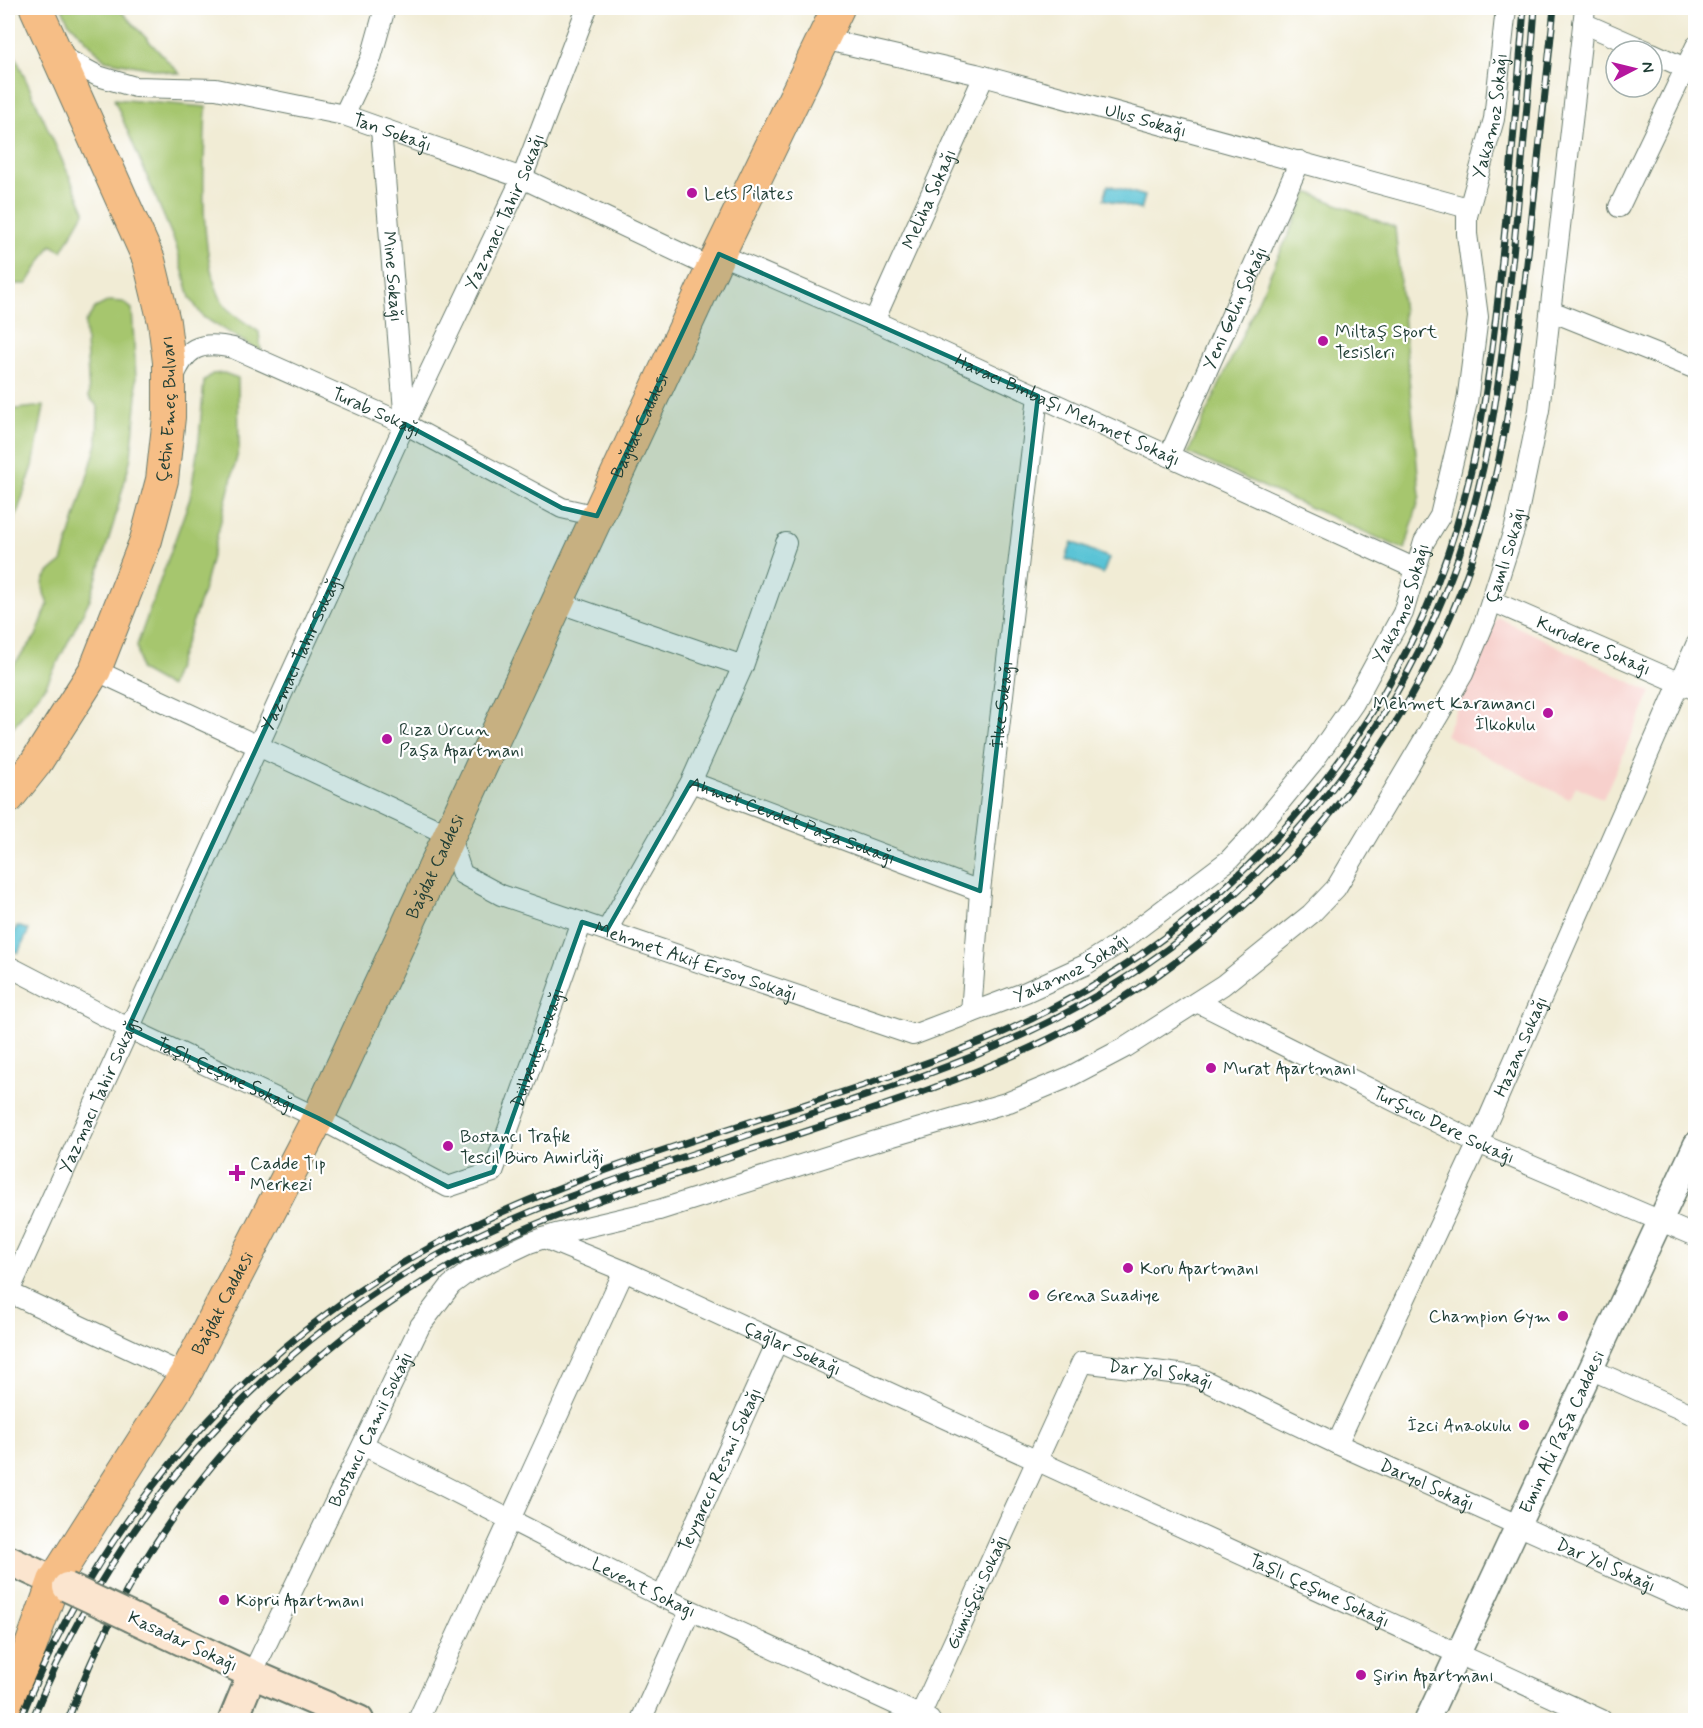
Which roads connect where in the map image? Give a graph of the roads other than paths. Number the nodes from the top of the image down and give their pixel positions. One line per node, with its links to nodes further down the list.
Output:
1 (36, 8): 10 (main road, Çetin Emeç Bulvarı)
2 (385, 8): 14 (street)
3 (587, 8): 17 (street, Yazmacı Tahir Sokağı)
4 (838, 8): 7 (main road, Bağdat Caddesi)
5 (1506, 8): 19 (street, Yakamoz Sokağı)
6 (1584, 15): 8 (street); 21 (street, Çamlı Sokağı)
7 (823, 39): 13 (street, Ulus Sokağı); 20 (main road, Bağdat Caddesi)
8 (1626, 39)
9 (1695, 46): 12 (street)
10 (57, 54): 14 (street, Tan Sokağı); 24 (main road, Çetin Emeç Bulvarı)
11 (1664, 59): 12 (street)
12 (1690, 71): 18 (street)
13 (984, 76): 16 (street, Ulus Sokağı); 22 (street, Meliha Sokağı)
14 (344, 115): 15 (street, Tan Sokağı)
15 (381, 129): 17 (street, Tan Sokağı); 26 (street, Mine Sokağı)
16 (1300, 161): 19 (street, Ulus Sokağı); 27 (street, Yeni Gelin Sokağı)
17 (522, 178): 20 (street, Tan Sokağı); 26 (street, Yazmacı Tahir Sokağı)
18 (1619, 207)
19 (1468, 208): 30 (street, Yakamoz Sokağı)
20 (715, 261): 22 (street, Havacı Binbaşı Mehmet Sokağı); 28 (main road, Bağdat Caddesi)
21 (1551, 311): 23 (street); 32 (street, Çamlı Sokağı)
22 (874, 321): 25 (street, Havacı Binbaşı Mehmet Sokağı)
23 (1695, 369)
24 (169, 388): 26 (street, Turab Sokağı); 35 (main road, Çetin Emeç Bulvarı)
25 (1038, 396): 27 (street, Havacı Binbaşı Mehmet Sokağı); 41 (street, İlke Sokağı)
26 (405, 424): 28 (street, Turab Sokağı); 37 (street, Yazmacı Tahir Sokağı)
27 (1169, 456): 30 (street, Havacı Binbaşı Mehmet Sokağı)
28 (597, 516): 31 (main road, Bağdat Caddesi)
29 (786, 543): 34 (street, Ahmet Cevdet Paşa Sokağı)
30 (1416, 569): 46 (street, Yakamoz Sokağı)
31 (557, 602): 34 (street); 40 (main road, Bağdat Caddesi)
32 (1492, 602): 36 (street, Kurudere Sokağı); 45 (street, Çamlı Sokağı)
33 (1695, 645): 36 (street, Hazan Sokağı)
34 (743, 666): 38 (street, Ahmet Cevdet Paşa Sokağı)
35 (95, 670): 37 (street); 39 (main road, Çetin Emeç Bulvarı)
36 (1688, 687): 49 (street, Hazan Sokağı)
37 (259, 746): 40 (street); 47 (street, Yazmacı Tahir Sokağı)
38 (691, 782): 41 (street, Ahmet Cevdet Paşa Sokağı); 43 (street)
39 (8, 798)
40 (449, 835): 42 (street, Mehmet Akif Ersoy Sokağı); 48 (main road, Bağdat Caddesi)
41 (980, 891): 46 (street, İlke Sokağı)
42 (582, 922): 43 (street, Mehmet Akif Ersoy Sokağı); 51 (street, Dülbentçi Sokağı)
43 (608, 930): 46 (street, Mehmet Akif Ersoy Sokağı)
44 (8, 966): 47 (street, Taşlı Çeşme Sokağı)
45 (1197, 1002): 49 (street, Turşucu Dere Sokağı); 54 (street, Çamlı Sokağı)
46 (971, 1013)
47 (128, 1028): 48 (street, Taşlı Çeşme Sokağı); 56 (street, Yazmacı Tahir Sokağı)
48 (318, 1118): 51 (street, Taşlı Çeşme Sokağı); 59 (main road, Bağdat Caddesi)
49 (1479, 1143): 52 (street, Turşucu Dere Sokağı); 61 (street, Hazan Sokağı)
50 (1695, 1144): 52 (street, Emin Ali Paşa Caddesi)
51 (493, 1172)
52 (1661, 1221): 53 (street, Turşucu Dere Sokağı); 58 (street, Emin Ali Paşa Caddesi)
53 (1695, 1236)
54 (544, 1238): 55 (street, Çağlar Sokağı); 62 (street, Bostancı Camii Sokağı)
55 (624, 1270): 57 (street, Çağlar Sokağı); 64 (street)
56 (8, 1293): 59 (street)
57 (777, 1342): 63 (street, Çağlar Sokağı); 68 (street, Teyyareci Resmi Sokağı)
58 (1590, 1369): 60 (street); 65 (street, Emin Ali Paşa Caddesi)
59 (185, 1375): 67 (main road, Bağdat Caddesi)
60 (1695, 1416)
61 (1337, 1444): 63 (street, Dar Yol Sokağı); 65 (street, Daryol Sokağı)
62 (363, 1445): 64 (street, Levent Sokağı); 72 (street, Bostancı Camii Sokağı)
63 (1037, 1463): 71 (street, Taşlı Çeşme Sokağı); 74 (street, Gümüşçü Sokağı)
64 (510, 1520): 68 (street, Levent Sokağı); 77 (street)
65 (1517, 1527): 69 (street, Dar Yol Sokağı); 71 (street, Emin Ali Paşa Caddesi)
66 (8, 1560): 67 (main road, Kasadar Sokağı)
67 (60, 1584): 72 (main road, Kasadar Sokağı, bridge); 73 (main road, Bağdat Caddesi)
68 (662, 1597): 70 (street, Levent Sokağı)
69 (1695, 1605)
70 (690, 1611): 74 (street, Levent Sokağı); 78 (street)
71 (1458, 1654): 79 (street, Emin Ali Paşa Caddesi); 80 (street, Taşlı Çeşme Sokağı)
72 (252, 1674): 75 (main road); 76 (main road, Kasadar Sokağı)
73 (8, 1710)
74 (923, 1719)
75 (233, 1720)
76 (359, 1720)
77 (418, 1720)
78 (641, 1720)
79 (1427, 1720)
80 (1602, 1720)

